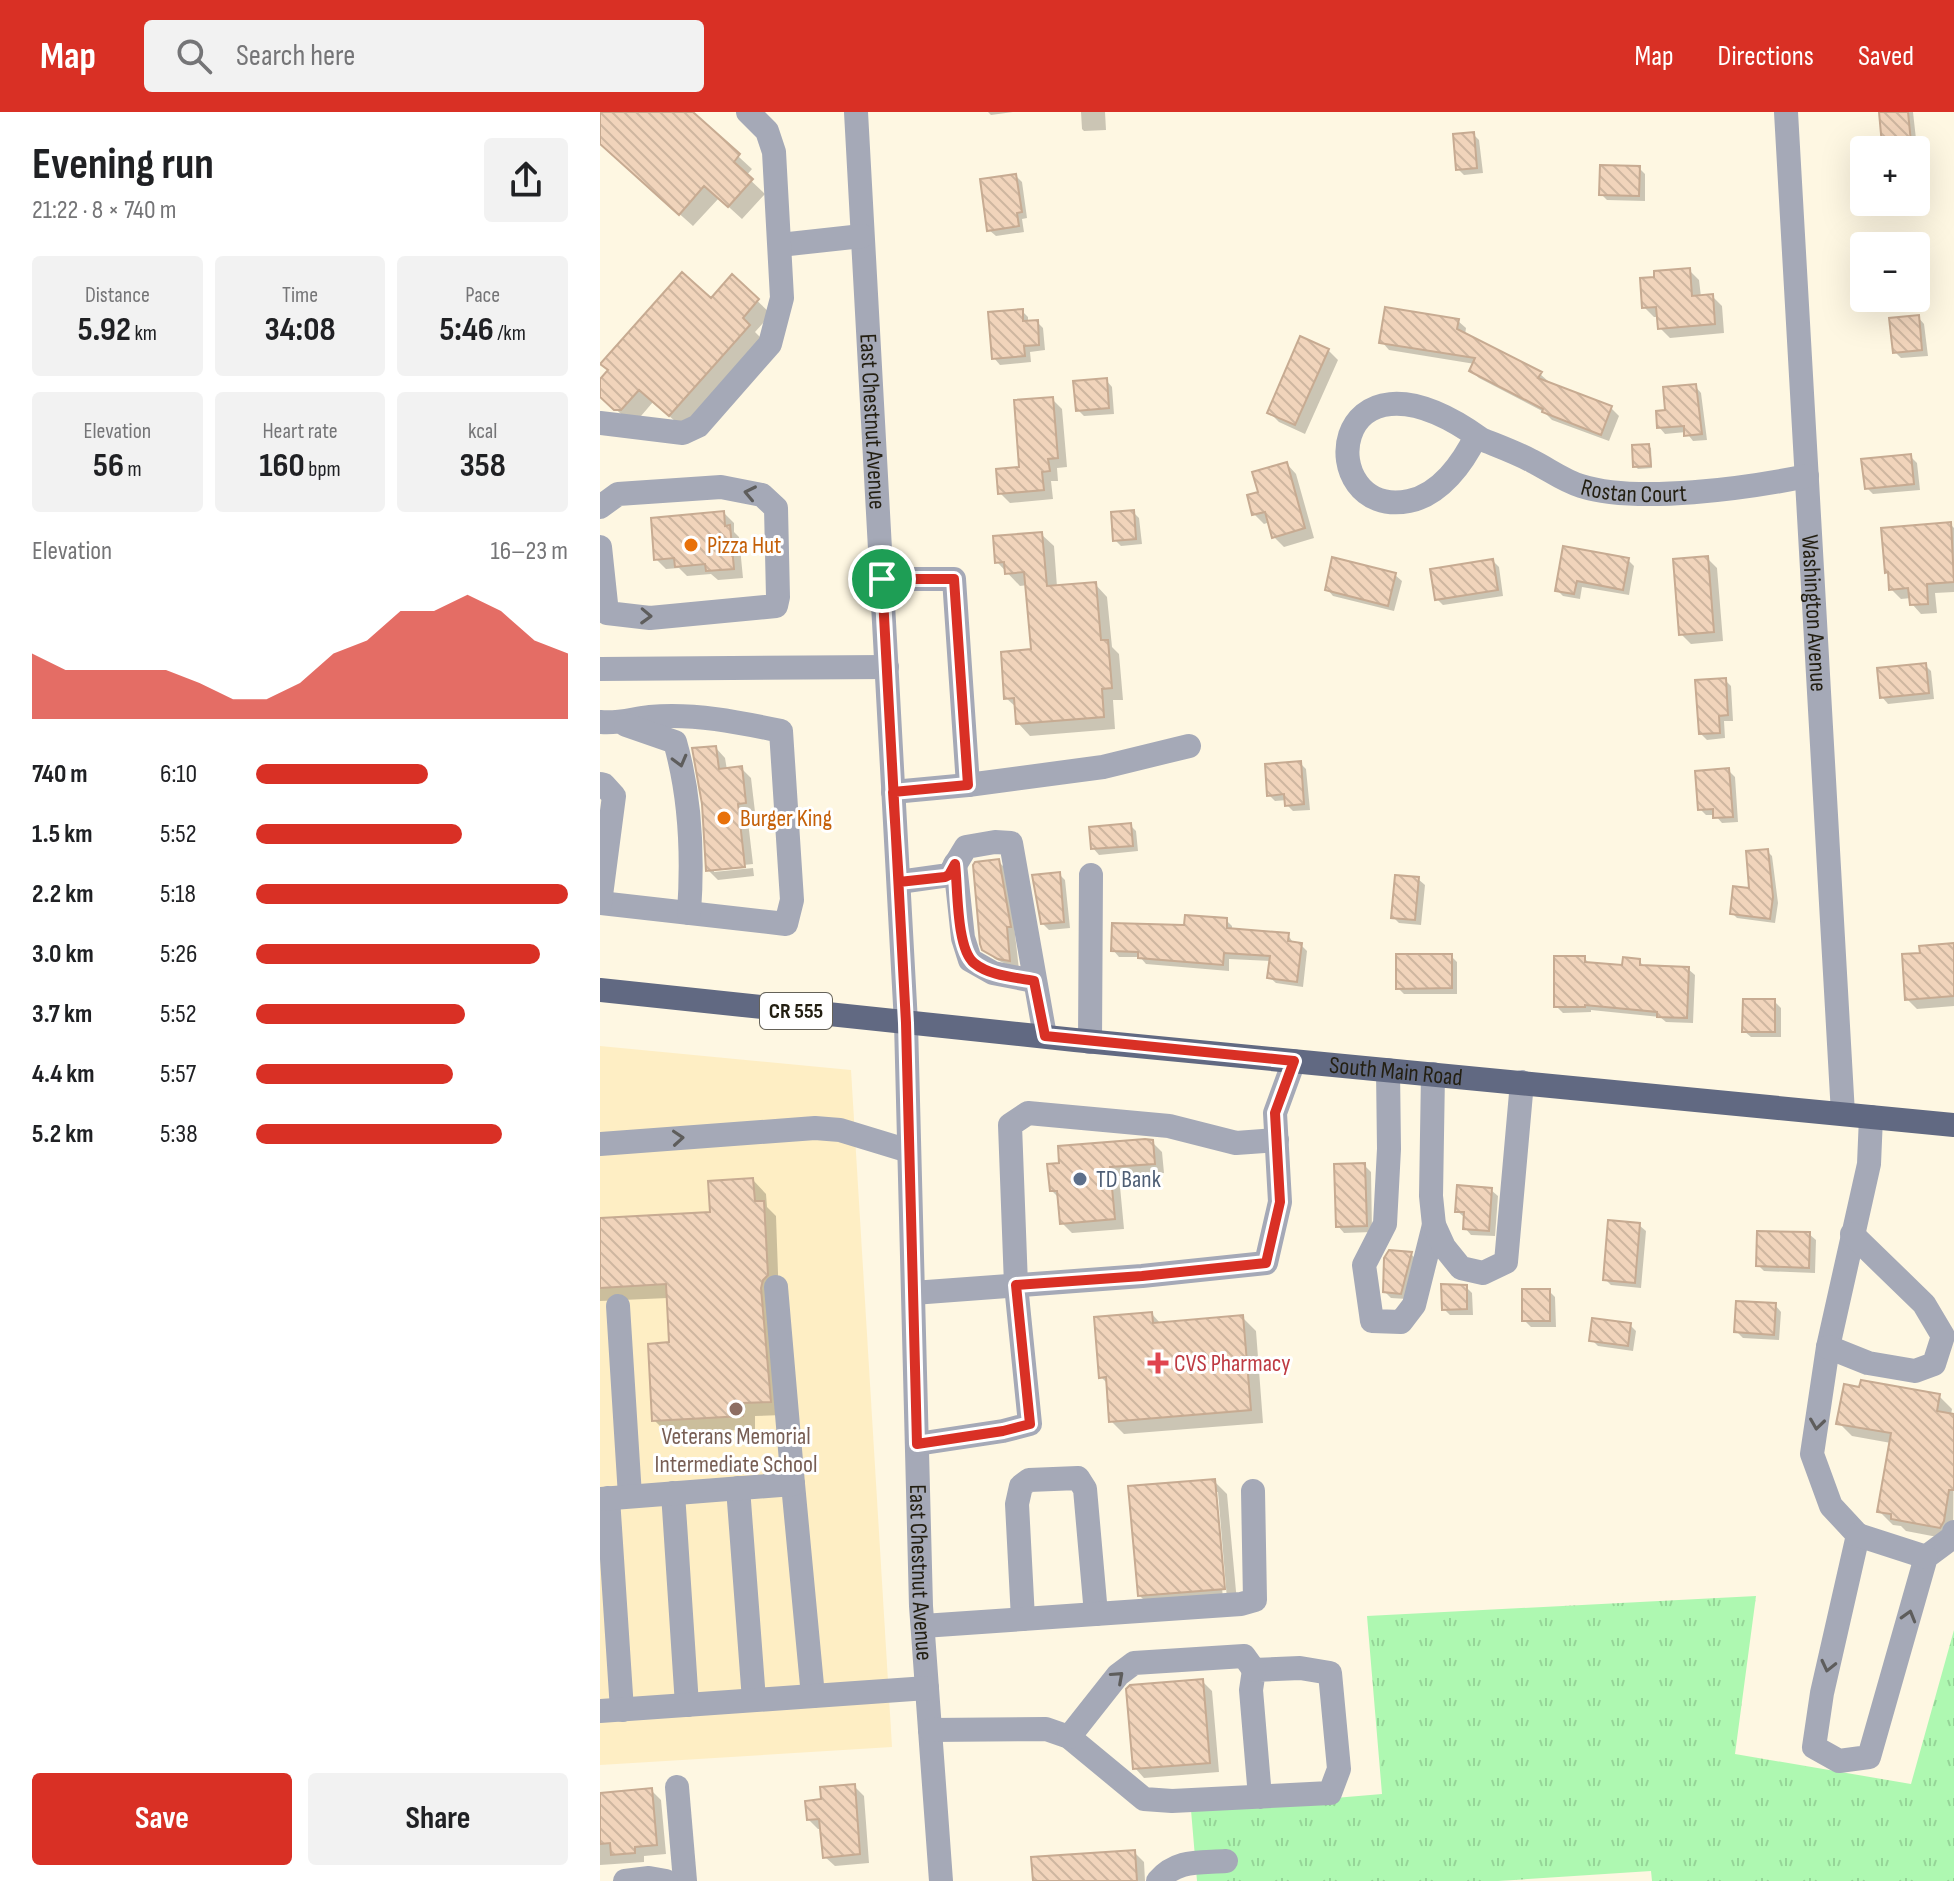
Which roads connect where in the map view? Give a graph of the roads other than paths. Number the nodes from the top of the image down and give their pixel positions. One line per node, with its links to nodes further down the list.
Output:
1 (748, 112): 5 (street)
2 (856, 112): 4 (street, East Chestnut Avenue)
3 (1786, 112): 8 (street, Washington Avenue)
4 (862, 236): 5 (street); 11 (street, East Chestnut Avenue)
5 (780, 245): 6 (street)
6 (600, 423)
7 (1476, 436): 7 (street, Rostan Court); 8 (street, Rostan Court)
8 (1807, 476): 33 (street, Washington Avenue)
9 (600, 507): 10 (street, one-way to 9)
10 (600, 547)
11 (882, 579): 12 (street, East Chestnut Avenue); 17 (street)
12 (887, 667): 13 (street); 18 (street, East Chestnut Avenue)
13 (600, 669)
14 (610, 723): 23 (street, one-way to 23); 23 (street)
15 (1189, 746): 17 (street)
16 (600, 784): 22 (street)
17 (968, 785): 18 (street)
18 (893, 792): 21 (street, East Chestnut Avenue)
19 (955, 864): 21 (street); 24 (street); 24 (street)
20 (1091, 875): 28 (street)
21 (899, 882): 26 (street, East Chestnut Avenue)
22 (600, 903): 23 (street)
23 (689, 913)
24 (1034, 981): 27 (street)
25 (600, 990): 26 (main road, South Main Road / CR 555)
26 (906, 1023): 27 (main road, South Main Road / CR 555); 38 (street, East Chestnut Avenue)
27 (1045, 1036): 28 (main road, South Main Road / CR 555)
28 (1090, 1042): 29 (main road, South Main Road / CR 555)
29 (1294, 1061): 30 (main road, South Main Road / CR 555); 36 (street)
30 (1388, 1070): 31 (main road, South Main Road / CR 555); 39 (street)
31 (1433, 1074): 32 (main road, South Main Road / CR 555); 39 (street)
32 (1522, 1082): 33 (main road, South Main Road / CR 555); 39 (street)
33 (1843, 1114): 34 (main road, South Main Road / CR 555)
34 (1871, 1117): 35 (main road, South Main Road / CR 555); 40 (street)
35 (1954, 1125)
36 (1277, 1140): 41 (street); 41 (street)
37 (600, 1144): 38 (street, one-way to 38)
38 (909, 1151): 43 (street, East Chestnut Avenue)
39 (1434, 1225)
40 (1852, 1234): 45 (street); 45 (street)
41 (1016, 1285): 43 (street); 46 (street)
42 (776, 1287): 47 (street)
43 (913, 1293): 46 (street, East Chestnut Avenue)
44 (618, 1306): 51 (street)
45 (1828, 1347): 53 (street, one-way to 53)
46 (917, 1444): 57 (street, East Chestnut Avenue)
47 (793, 1484): 48 (street); 60 (street)
48 (738, 1488): 50 (street); 61 (street)
49 (1253, 1491): 55 (street)
50 (673, 1493): 51 (street); 62 (street)
51 (613, 1498): 63 (street)
52 (1954, 1532): 54 (street)
53 (1858, 1535): 54 (street); 54 (street, one-way to 54)
54 (1926, 1557)
55 (1096, 1614): 56 (street); 56 (street)
56 (1023, 1619): 57 (street)
57 (923, 1626): 59 (street, East Chestnut Avenue)
58 (1254, 1670): 65 (street, one-way to 58); 67 (street); 67 (street)
59 (927, 1688): 60 (street); 64 (street, East Chestnut Avenue)
60 (813, 1696): 61 (street)
61 (754, 1700): 62 (street)
62 (687, 1705): 63 (street)
63 (611, 1711)
64 (930, 1730): 65 (street); 72 (street, East Chestnut Avenue)
65 (1069, 1737): 67 (street)
66 (677, 1787): 71 (street)
67 (1260, 1797)
68 (1226, 1861): 73 (street)
69 (625, 1881): 70 (street)
70 (666, 1881)
71 (685, 1881)
72 (941, 1881)
73 (1158, 1881)

